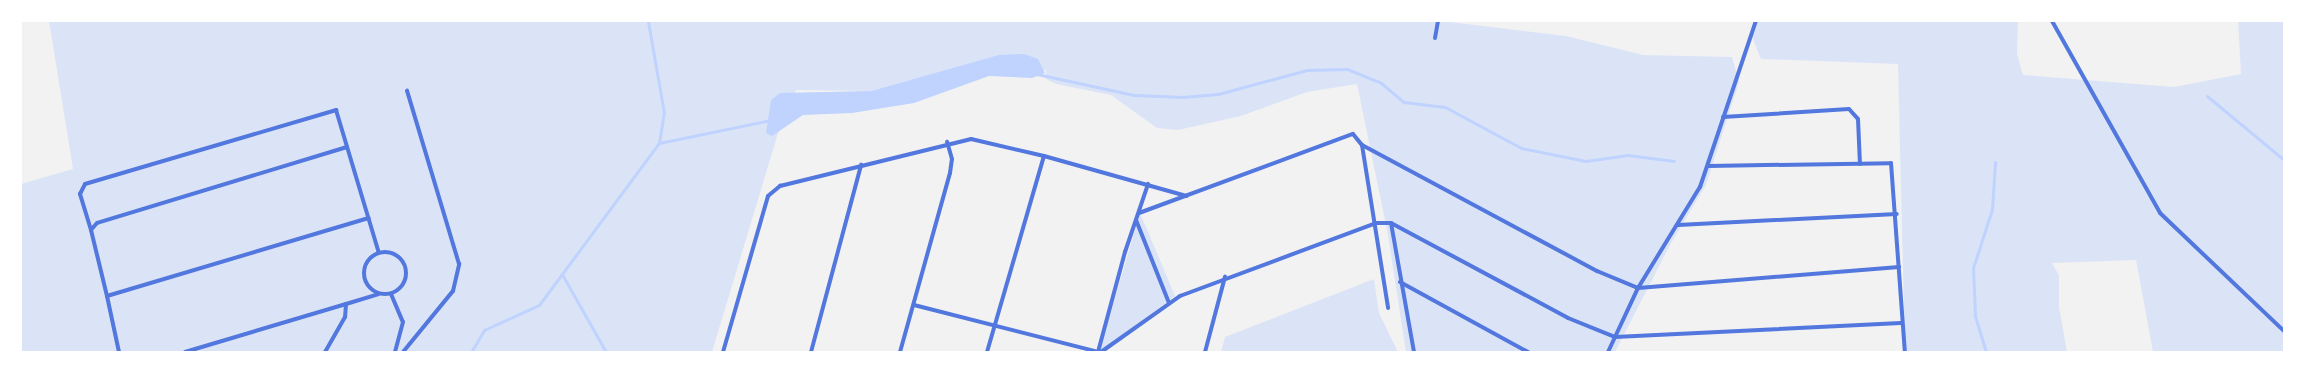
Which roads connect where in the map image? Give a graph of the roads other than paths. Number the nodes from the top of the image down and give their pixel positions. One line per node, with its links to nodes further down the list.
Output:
1 (1438, 21): 4 (street)
2 (1756, 21): 6 (street)
3 (2052, 21): 38 (street)
4 (1435, 38)
5 (407, 91): 44 (street)
6 (1723, 117): 11 (street); 13 (street)
7 (947, 142): 10 (street); 12 (street); 34 (street)
8 (1362, 144): 15 (street); 20 (street); 28 (street)
9 (347, 147): 18 (street); 23 (street); 23 (street)
10 (1044, 156): 14 (street); 37 (street)
11 (1860, 164): 13 (street); 17 (street)
12 (861, 165): 45 (street); 46 (street)
13 (1708, 166): 22 (street)
14 (1148, 184): 15 (street); 16 (street)
15 (1186, 196): 16 (street)
16 (1139, 213): 19 (street)
17 (1897, 214): 22 (street); 25 (street)
18 (368, 218): 24 (street); 31 (street)
19 (1136, 220): 32 (street); 49 (street)
20 (1376, 223): 21 (street); 26 (street); 35 (street)
21 (1391, 223): 27 (street); 39 (street)
22 (1678, 225): 28 (street)
23 (91, 230): 31 (street)
24 (379, 253): 29 (street); 30 (street)
25 (1899, 267): 28 (street); 36 (street)
26 (1225, 277): 32 (street); 50 (street)
27 (1400, 282): 51 (street); 52 (street)
28 (1638, 288): 39 (street)
29 (378, 294): 30 (street); 33 (street)
30 (391, 294): 43 (street)
31 (107, 296): 40 (street)
32 (1169, 303): 49 (street)
33 (346, 304): 41 (street); 42 (street)
34 (914, 305): 37 (street); 47 (street)
35 (1388, 308)
36 (1901, 322): 39 (street); 54 (street)
37 (994, 326): 48 (street); 49 (street)
38 (2284, 331)
39 (1615, 337): 53 (street)
40 (119, 352)
41 (185, 352)
42 (325, 352)
43 (395, 352)
44 (403, 352)
45 (723, 352)
46 (811, 352)
47 (900, 352)
48 (987, 352)
49 (1099, 352)
50 (1205, 352)
51 (1414, 352)
52 (1528, 352)
53 (1608, 352)
54 (1905, 352)

